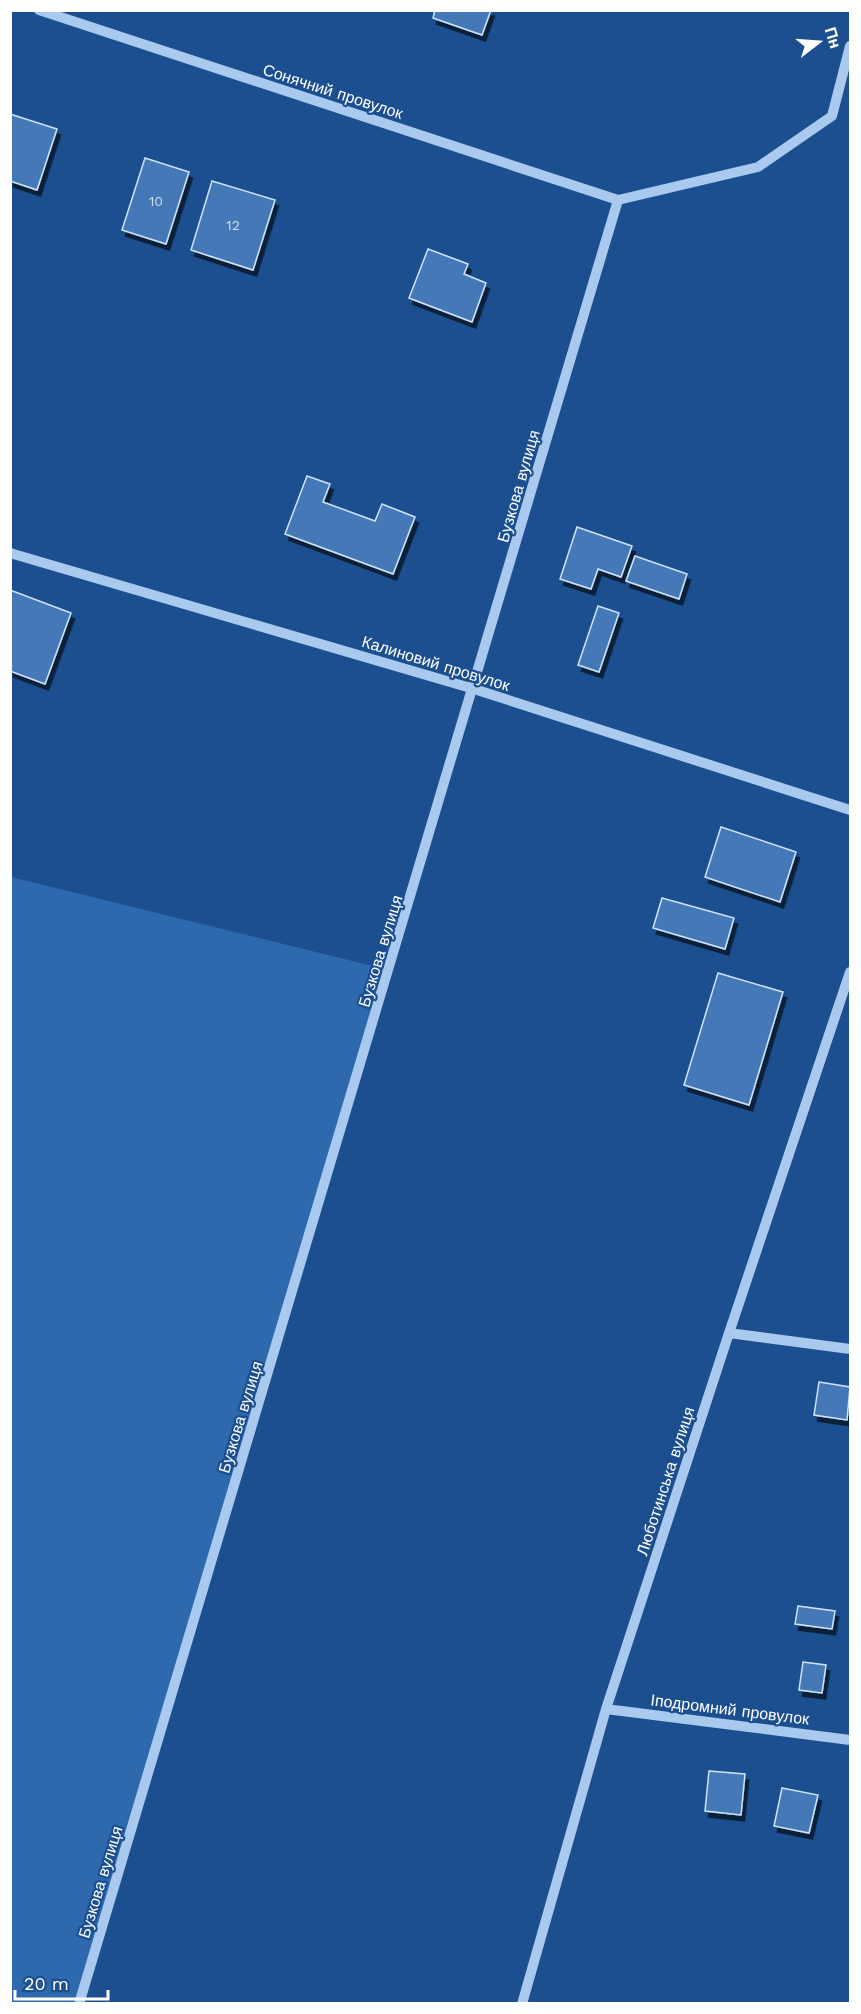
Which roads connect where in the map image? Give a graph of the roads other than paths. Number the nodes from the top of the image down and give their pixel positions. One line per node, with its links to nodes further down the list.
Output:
1 (39, 10): 3 (street, Сонячний провулок)
2 (850, 46): 3 (street)
3 (618, 200): 5 (street, Бузкова вулиця)
4 (10, 553): 5 (street, Калиновий провулок)
5 (474, 689): 6 (street, Калиновий провулок); 12 (street, Бузкова вулиця)
6 (850, 810)
7 (850, 972): 8 (street, Люботинська вулиця)
8 (729, 1333): 9 (street); 10 (street, Люботинська вулиця)
9 (850, 1349)
10 (606, 1709): 11 (street, Іподромний провулок); 13 (street, Люботинська вулиця)
11 (850, 1740)
12 (79, 2004)
13 (522, 2004)

